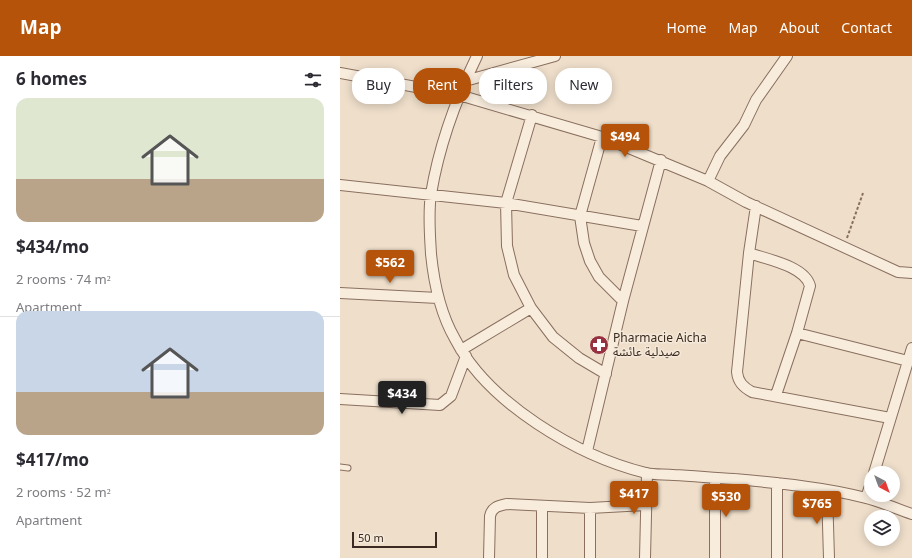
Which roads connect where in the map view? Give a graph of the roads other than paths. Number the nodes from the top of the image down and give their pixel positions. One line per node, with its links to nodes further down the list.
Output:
1 (477, 56): 4 (street)
2 (555, 56): 6 (street)
3 (787, 56): 13 (street)
4 (471, 68)
5 (340, 73): 7 (street)
6 (471, 79)
7 (413, 86)
8 (471, 98): 10 (street)
9 (456, 104): 15 (street)
10 (532, 115): 11 (street); 16 (street)
11 (602, 137): 12 (street); 18 (street)
12 (661, 160): 13 (street); 19 (street)
13 (708, 180): 17 (street)
14 (340, 185): 15 (street)
15 (431, 195): 16 (street); 23 (street)
16 (506, 202): 18 (street); 25 (street)
17 (756, 206): 20 (street); 21 (street)
18 (580, 216): 19 (street); 24 (street)
19 (642, 226): 24 (street)
20 (749, 253): 26 (street); 31 (street)
21 (912, 273)
22 (340, 293): 23 (street)
23 (438, 298): 28 (street)
24 (623, 301): 30 (street)
25 (531, 308): 28 (street); 30 (street)
26 (797, 332): 29 (street); 31 (street)
27 (912, 348): 29 (street)
28 (463, 353): 32 (street); 34 (street)
29 (908, 361): 33 (street)
30 (606, 374): 34 (street)
31 (776, 395): 33 (street)
32 (340, 399)
33 (890, 418): 35 (street)
34 (588, 451): 38 (street)
35 (876, 466)
36 (340, 467): 37 (lane)
37 (348, 468)
38 (647, 473): 39 (street); 44 (street)
39 (715, 478): 40 (street); 52 (street)
40 (777, 483): 41 (street); 53 (street)
41 (827, 491): 42 (street); 54 (street)
42 (864, 498)
43 (878, 502): 47 (street)
44 (645, 505): 46 (street); 51 (street)
45 (542, 506): 46 (street); 48 (street); 49 (street)
46 (590, 508): 50 (street)
47 (912, 514)
48 (489, 558)
49 (542, 558)
50 (590, 558)
51 (645, 558)
52 (715, 558)
53 (777, 558)
54 (829, 558)

